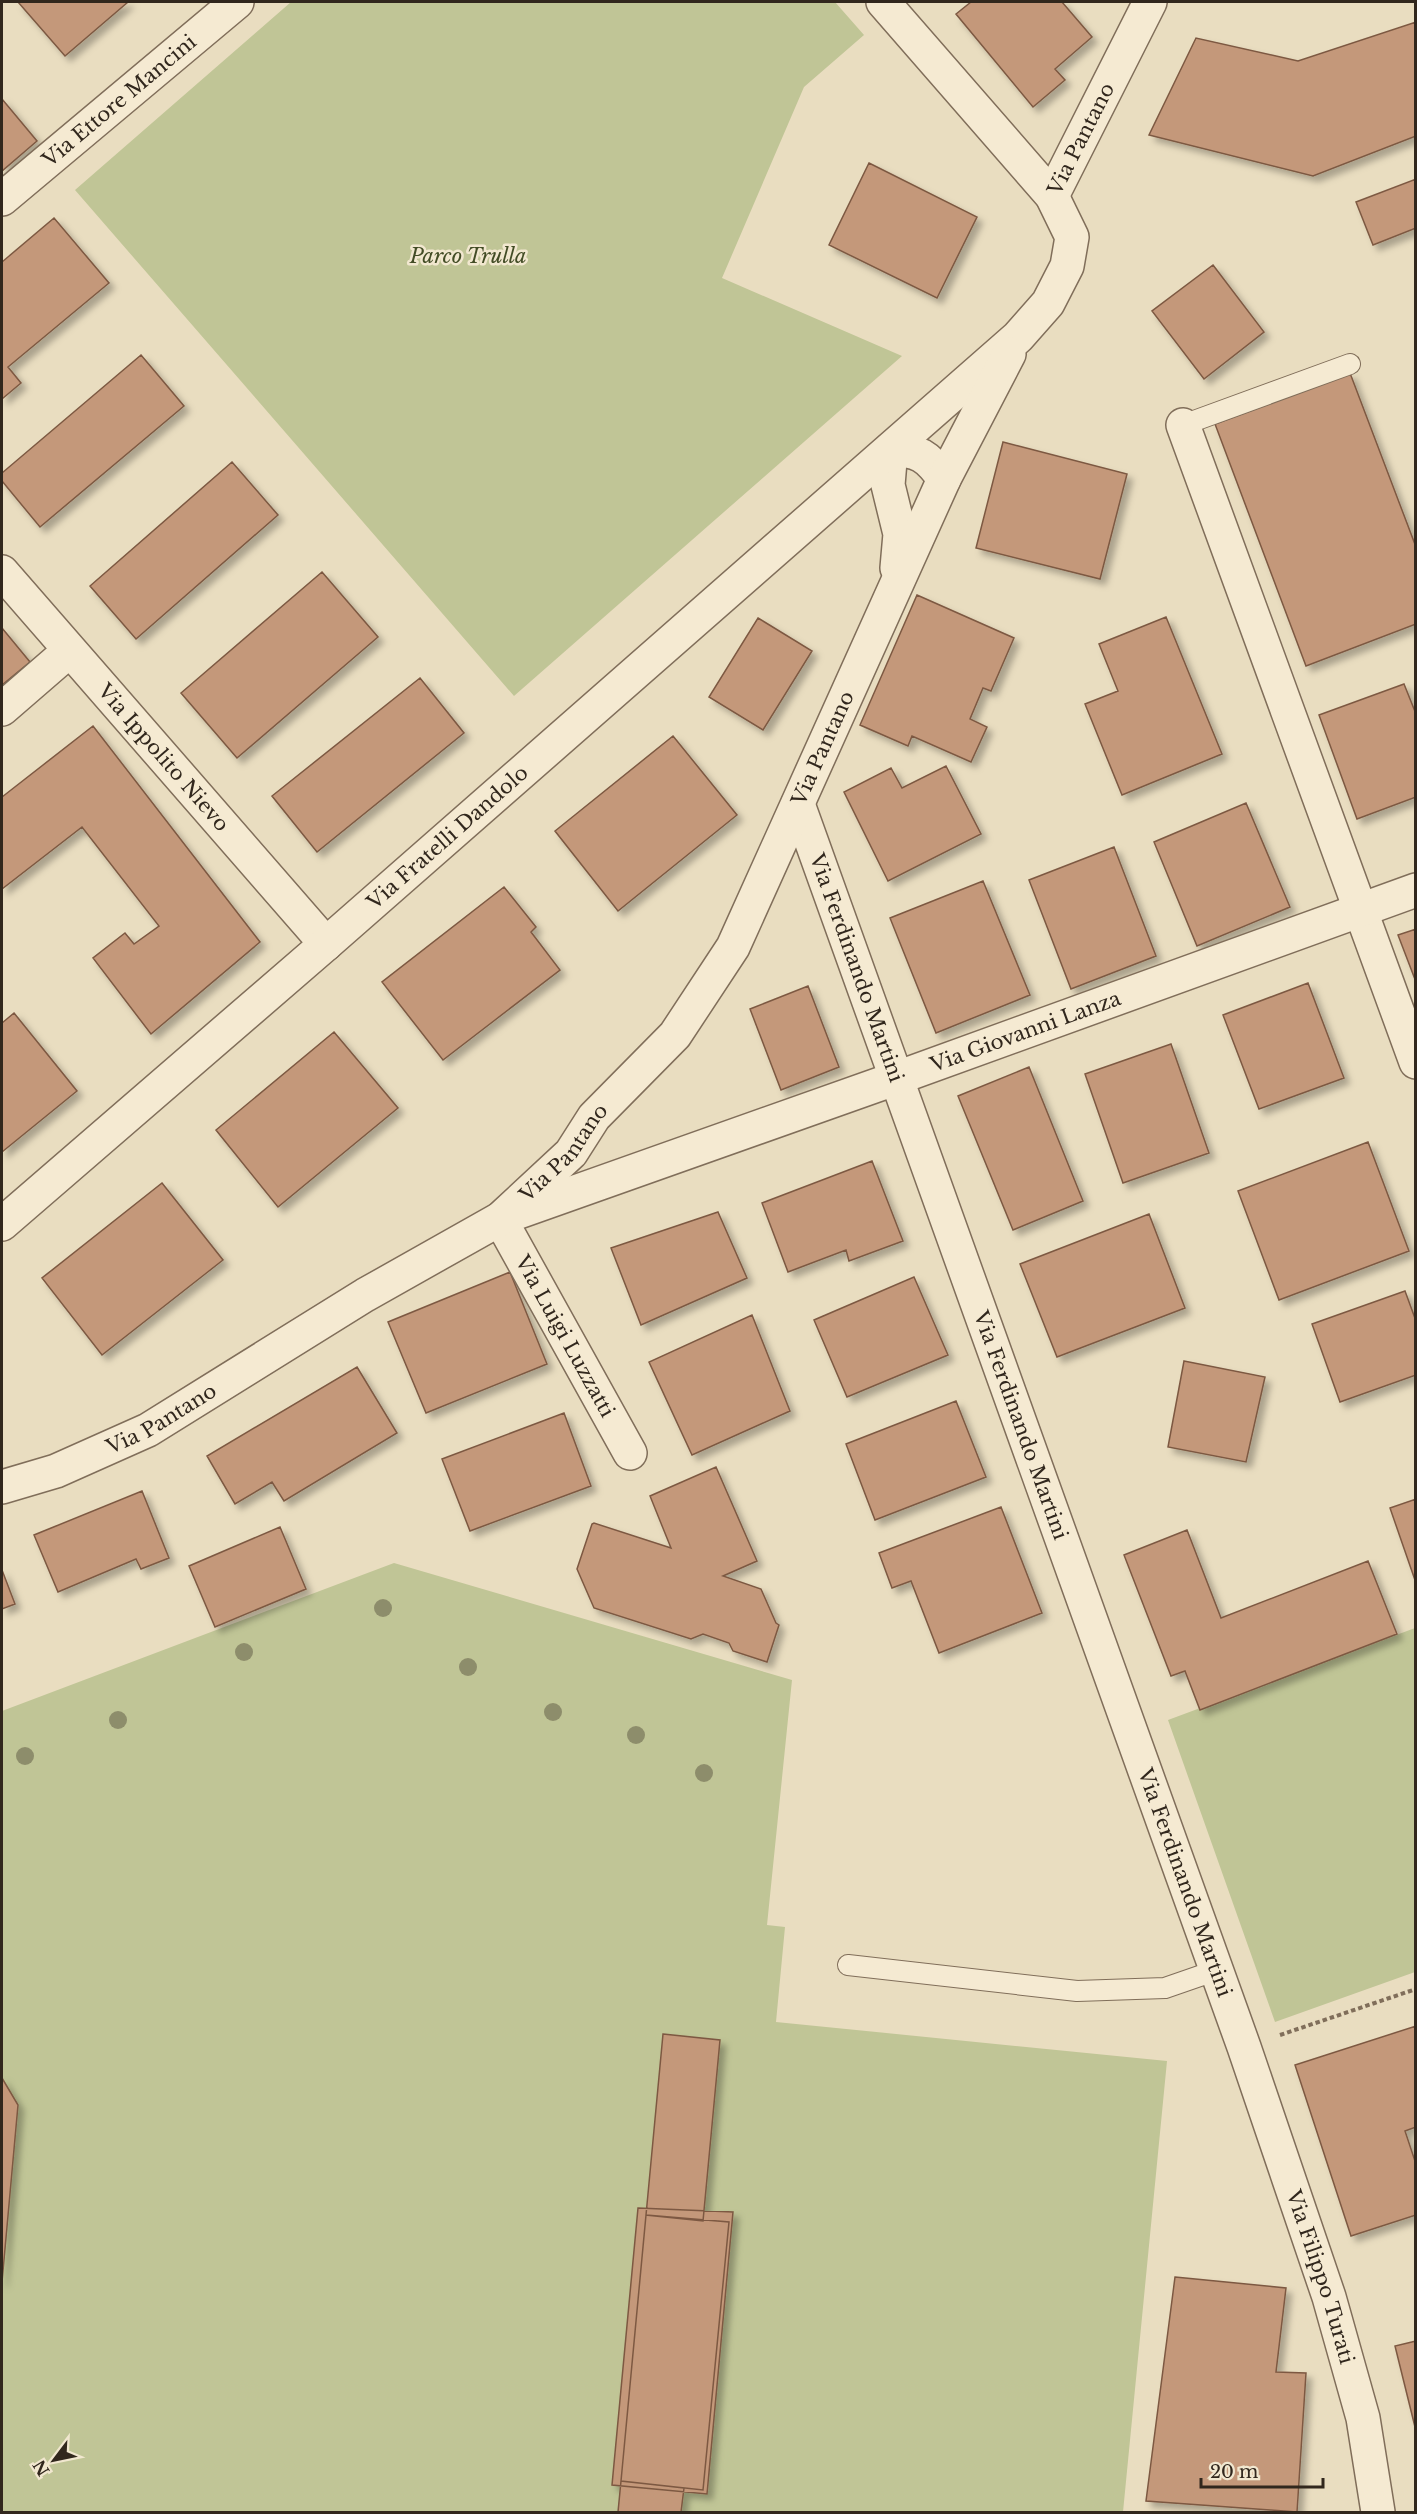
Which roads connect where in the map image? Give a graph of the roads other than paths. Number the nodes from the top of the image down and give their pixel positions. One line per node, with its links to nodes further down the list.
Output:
1 (237, 2): 5 (street, Via Ettore Mancini)
2 (883, 2): 4 (street)
3 (1150, 2): 4 (street, Via Pantano)
4 (1052, 196): 6 (street, Via Pantano)
5 (2, 199)
6 (1018, 337): 9 (street, Via Pantano); 10 (street, Via Pantano)
7 (1350, 364): 8 (lane)
8 (1183, 425): 17 (street)
9 (891, 448): 10 (street); 12 (street, Via Pantano); 18 (street, Via Fratelli Dandolo)
10 (944, 479): 12 (street, Via Pantano)
11 (2, 572): 13 (street, Via Ippolito Nievo)
12 (895, 588): 15 (street, Via Pantano)
13 (69, 651): 14 (street); 18 (street, Via Ippolito Nievo)
14 (2, 709)
15 (798, 804): 20 (street, Via Ferdinando Martini); 21 (street, Via Pantano)
16 (1416, 890): 17 (street, Via Giovanni Lanza)
17 (1360, 911): 19 (street); 20 (street, Via Giovanni Lanza)
18 (326, 944): 22 (street, Via Fratelli Dandolo)
19 (1416, 1062)
20 (897, 1078): 21 (street, Via Giovanni Lanza); 26 (street, Via Ferdinando Martini)
21 (500, 1219): 23 (street, Via Luigi Luzzatti); 24 (street, Via Pantano)
22 (2, 1224)
23 (630, 1453)
24 (2, 1487)
25 (848, 1965): 26 (lane)
26 (1217, 1970): 27 (street, Via Ferdinando Martini)
27 (1244, 2047): 28 (street, Via Filippo Turati)
28 (1378, 2512)

